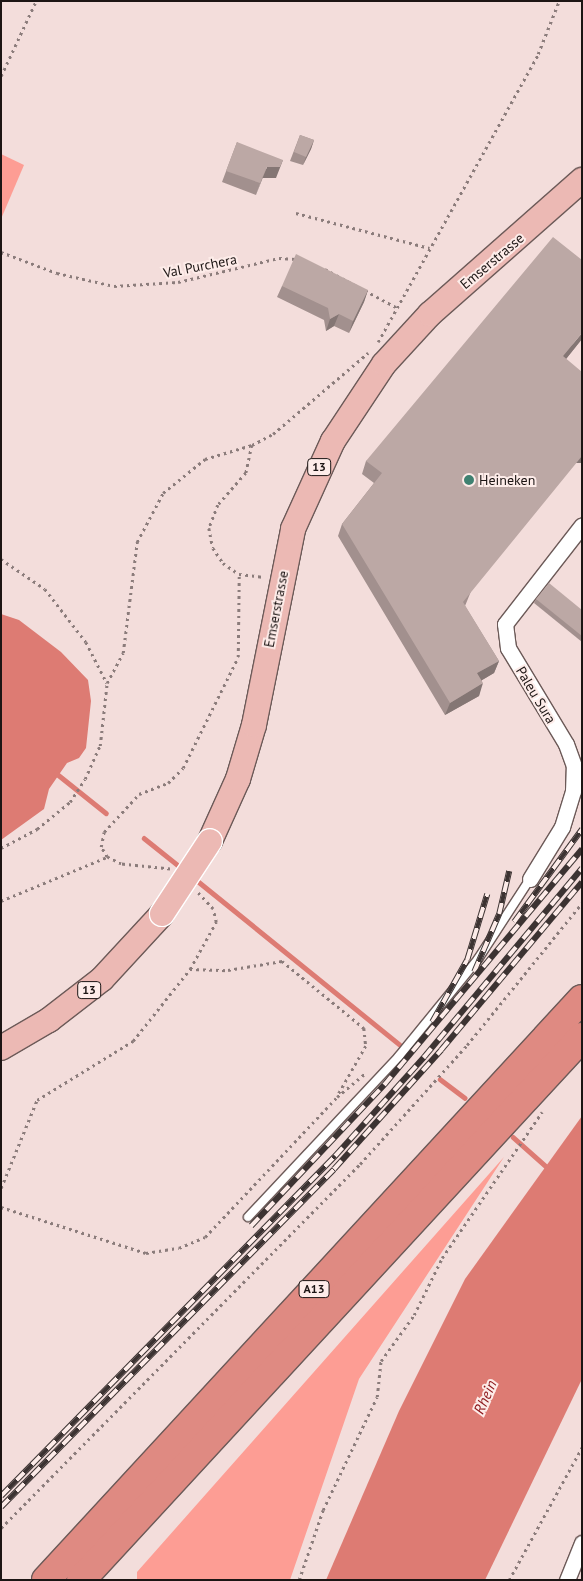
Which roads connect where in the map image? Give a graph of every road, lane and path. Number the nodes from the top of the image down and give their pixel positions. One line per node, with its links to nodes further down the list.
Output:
1 (36, 1): 3 (path)
2 (559, 1): 6 (path)
3 (1, 76)
4 (582, 180): 17 (main road, Emserstrasse / 13)
5 (296, 213): 6 (path)
6 (429, 248): 10 (path)
7 (1, 252): 8 (path, Val Purchera)
8 (304, 261)
9 (318, 266): 10 (path)
10 (396, 307): 11 (path)
11 (377, 345)
12 (370, 351): 13 (path)
13 (252, 445): 16 (path); 18 (path)
14 (582, 526): 22 (street, Paleu Sura)
15 (1, 559): 18 (path)
16 (239, 574): 17 (path); 20 (path)
17 (280, 579): 29 (main road, Emserstrasse / 13, bridge)
18 (108, 683): 19 (path)
19 (1, 848)
20 (106, 857): 21 (path); 24 (path)
21 (175, 870)
22 (530, 879): 35 (lane)
23 (192, 887): 26 (path)
24 (1, 901)
25 (582, 903): 37 (path)
26 (190, 969): 31 (path); 33 (path)
27 (582, 999): 39 (highway, A13)
28 (582, 1036): 40 (highway, A13)
29 (1, 1048)
30 (368, 1072): 31 (path)
31 (337, 1097): 34 (path)
32 (524, 1140): 41 (path)
33 (1, 1188)
34 (1, 1207)
35 (248, 1217)
36 (582, 1447): 42 (path)
37 (1, 1528)
38 (582, 1543): 43 (street)
39 (46, 1580)
40 (81, 1580)
41 (299, 1580)
42 (509, 1580)
43 (567, 1580)

